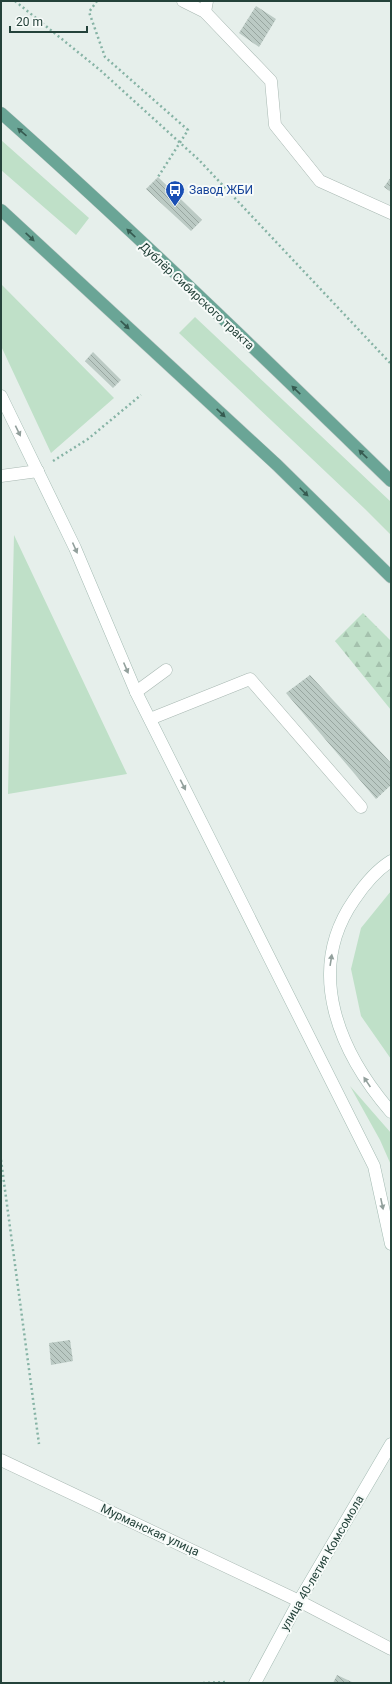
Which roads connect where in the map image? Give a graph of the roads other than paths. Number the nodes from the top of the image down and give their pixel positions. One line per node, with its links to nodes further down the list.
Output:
1 (183, 1): 2 (main road)
2 (206, 7): 5 (main road)
3 (1, 113): 9 (main road, Дублёр Сибирского тракта, one-way to 3)
4 (1, 210): 10 (main road, one-way to 10)
5 (391, 213)
6 (1, 396): 7 (main road, one-way to 7)
7 (38, 471): 8 (main road); 12 (main road, one-way to 12)
8 (1, 476)
9 (391, 481)
10 (391, 577)
11 (166, 670): 12 (main road)
12 (136, 692): 13 (main road)
13 (150, 719): 14 (main road); 17 (main road, one-way to 17)
14 (361, 807)
15 (391, 861): 16 (main road, one-way to 15)
16 (391, 1112)
17 (391, 1244)
18 (391, 1444): 20 (main road, улица 40-летия Комсомола)
19 (1, 1460): 20 (main road, Мурманская улица)
20 (299, 1601): 21 (main road, Мурманская улица); 22 (main road, улица 40-летия Комсомола)
21 (391, 1649)
22 (255, 1683)

